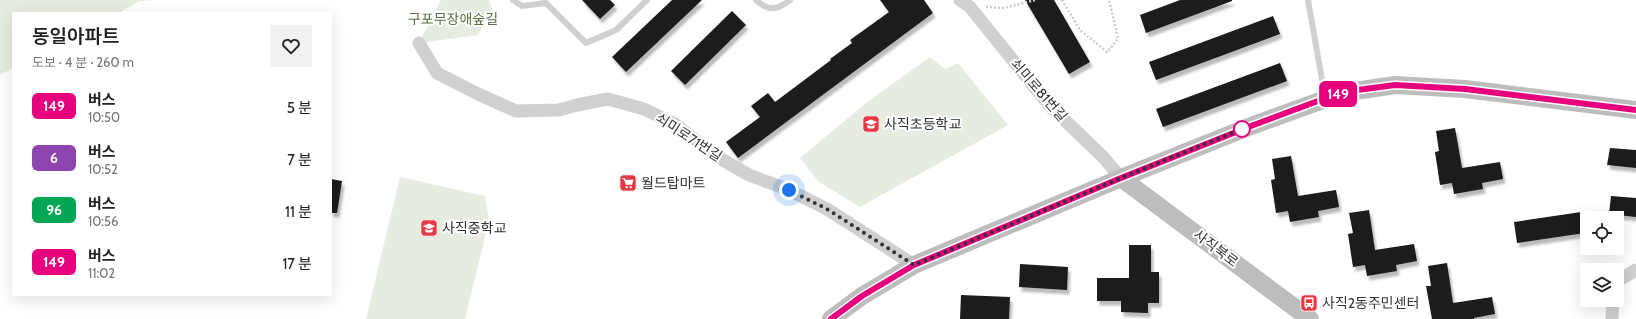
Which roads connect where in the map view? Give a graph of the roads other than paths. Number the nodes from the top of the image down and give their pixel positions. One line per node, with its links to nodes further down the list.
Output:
1 (513, 0): 2 (lane)
2 (647, 0)
3 (756, 0): 4 (lane)
4 (790, 0)
5 (1308, 0): 8 (lane)
6 (968, 2): 10 (street, 쇠미로81번길)
7 (419, 43): 11 (street, 쇠미로71번길)
8 (1325, 99): 9 (main road); 10 (main road)
9 (1636, 110)
10 (1121, 178): 11 (main road); 16 (main road, 사직북로)
11 (914, 265): 15 (main road)
12 (1636, 270): 13 (street)
13 (1624, 277)
14 (1613, 307): 17 (street)
15 (831, 319)
16 (1310, 319)
17 (1612, 319)

